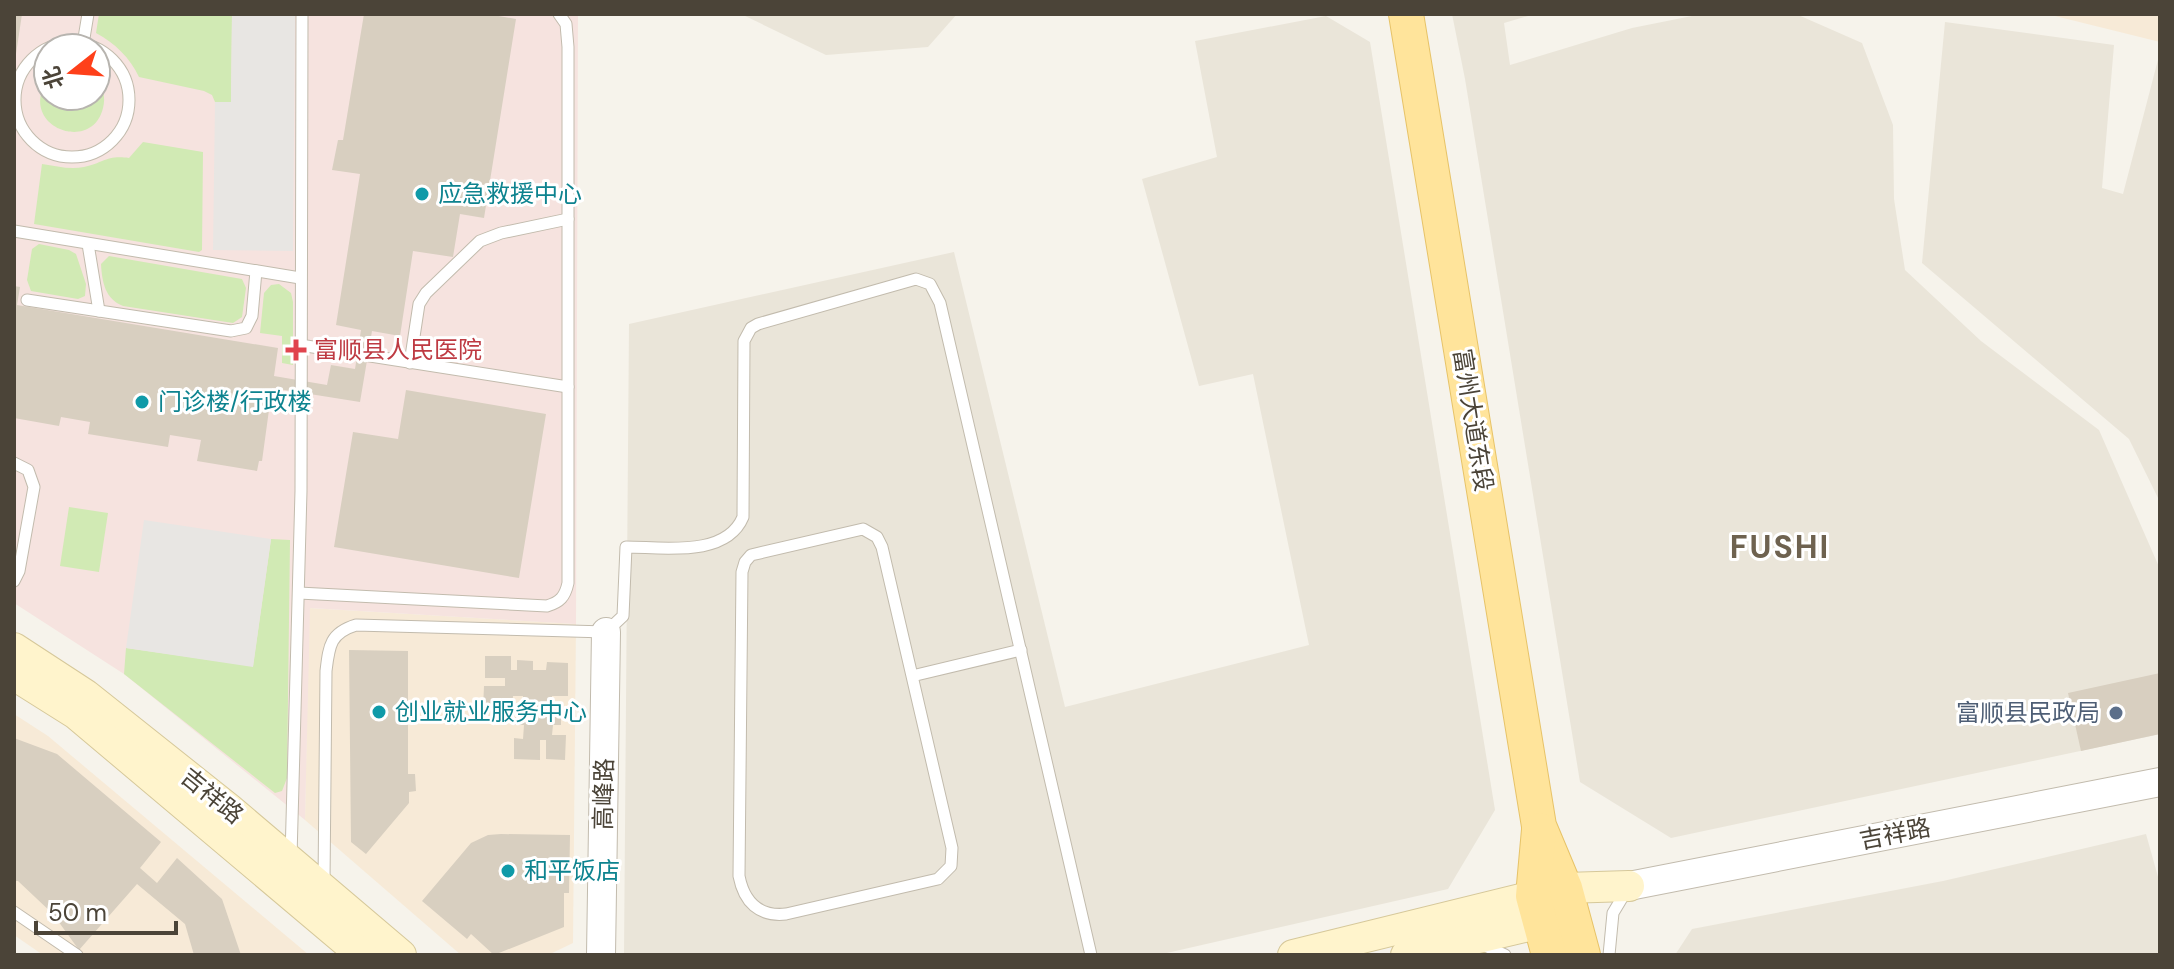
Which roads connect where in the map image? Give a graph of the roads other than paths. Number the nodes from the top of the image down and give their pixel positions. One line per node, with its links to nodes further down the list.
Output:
1 (302, 14): 11 (lane)
2 (559, 14): 7 (lane)
3 (1406, 14): 30 (main road, 富州大道东段)
4 (112, 59): 6 (lane)
5 (32, 60): 6 (lane)
6 (17, 126)
7 (568, 219): 15 (lane); 16 (lane)
8 (14, 231): 9 (lane)
9 (88, 244): 10 (lane); 13 (lane)
10 (256, 271): 11 (lane); 13 (lane)
11 (300, 278): 14 (lane)
12 (27, 300): 13 (lane)
13 (99, 311)
14 (300, 345): 15 (lane); 19 (lane)
15 (410, 363): 16 (lane)
16 (568, 387): 19 (lane)
17 (14, 463): 18 (lane)
18 (14, 581)
19 (299, 593): 26 (lane)
20 (606, 632): 22 (lane); 28 (lane); 35 (street, 高峰路)
21 (14, 648): 26 (main road, 吉祥路)
22 (1021, 650): 24 (lane); 36 (lane)
23 (14, 675): 33 (main road, 吉祥路)
24 (912, 676): 24 (lane)
25 (2160, 782): 27 (street, 吉祥路)
26 (291, 862): 28 (main road, 吉祥路)
27 (1629, 886): 30 (main road, 吉祥路); 30 (lane)
28 (324, 890): 34 (main road, 吉祥路)
29 (14, 912): 32 (lane)
30 (1571, 934): 31 (main road, 吉祥路); 37 (main road, 吉祥路)
31 (1469, 940): 38 (main road, 吉祥路); 39 (lane)
32 (77, 955)
33 (362, 955)
34 (401, 955)
35 (601, 955)
36 (1091, 955)
37 (1293, 955)
38 (1406, 955)
39 (1505, 955)

